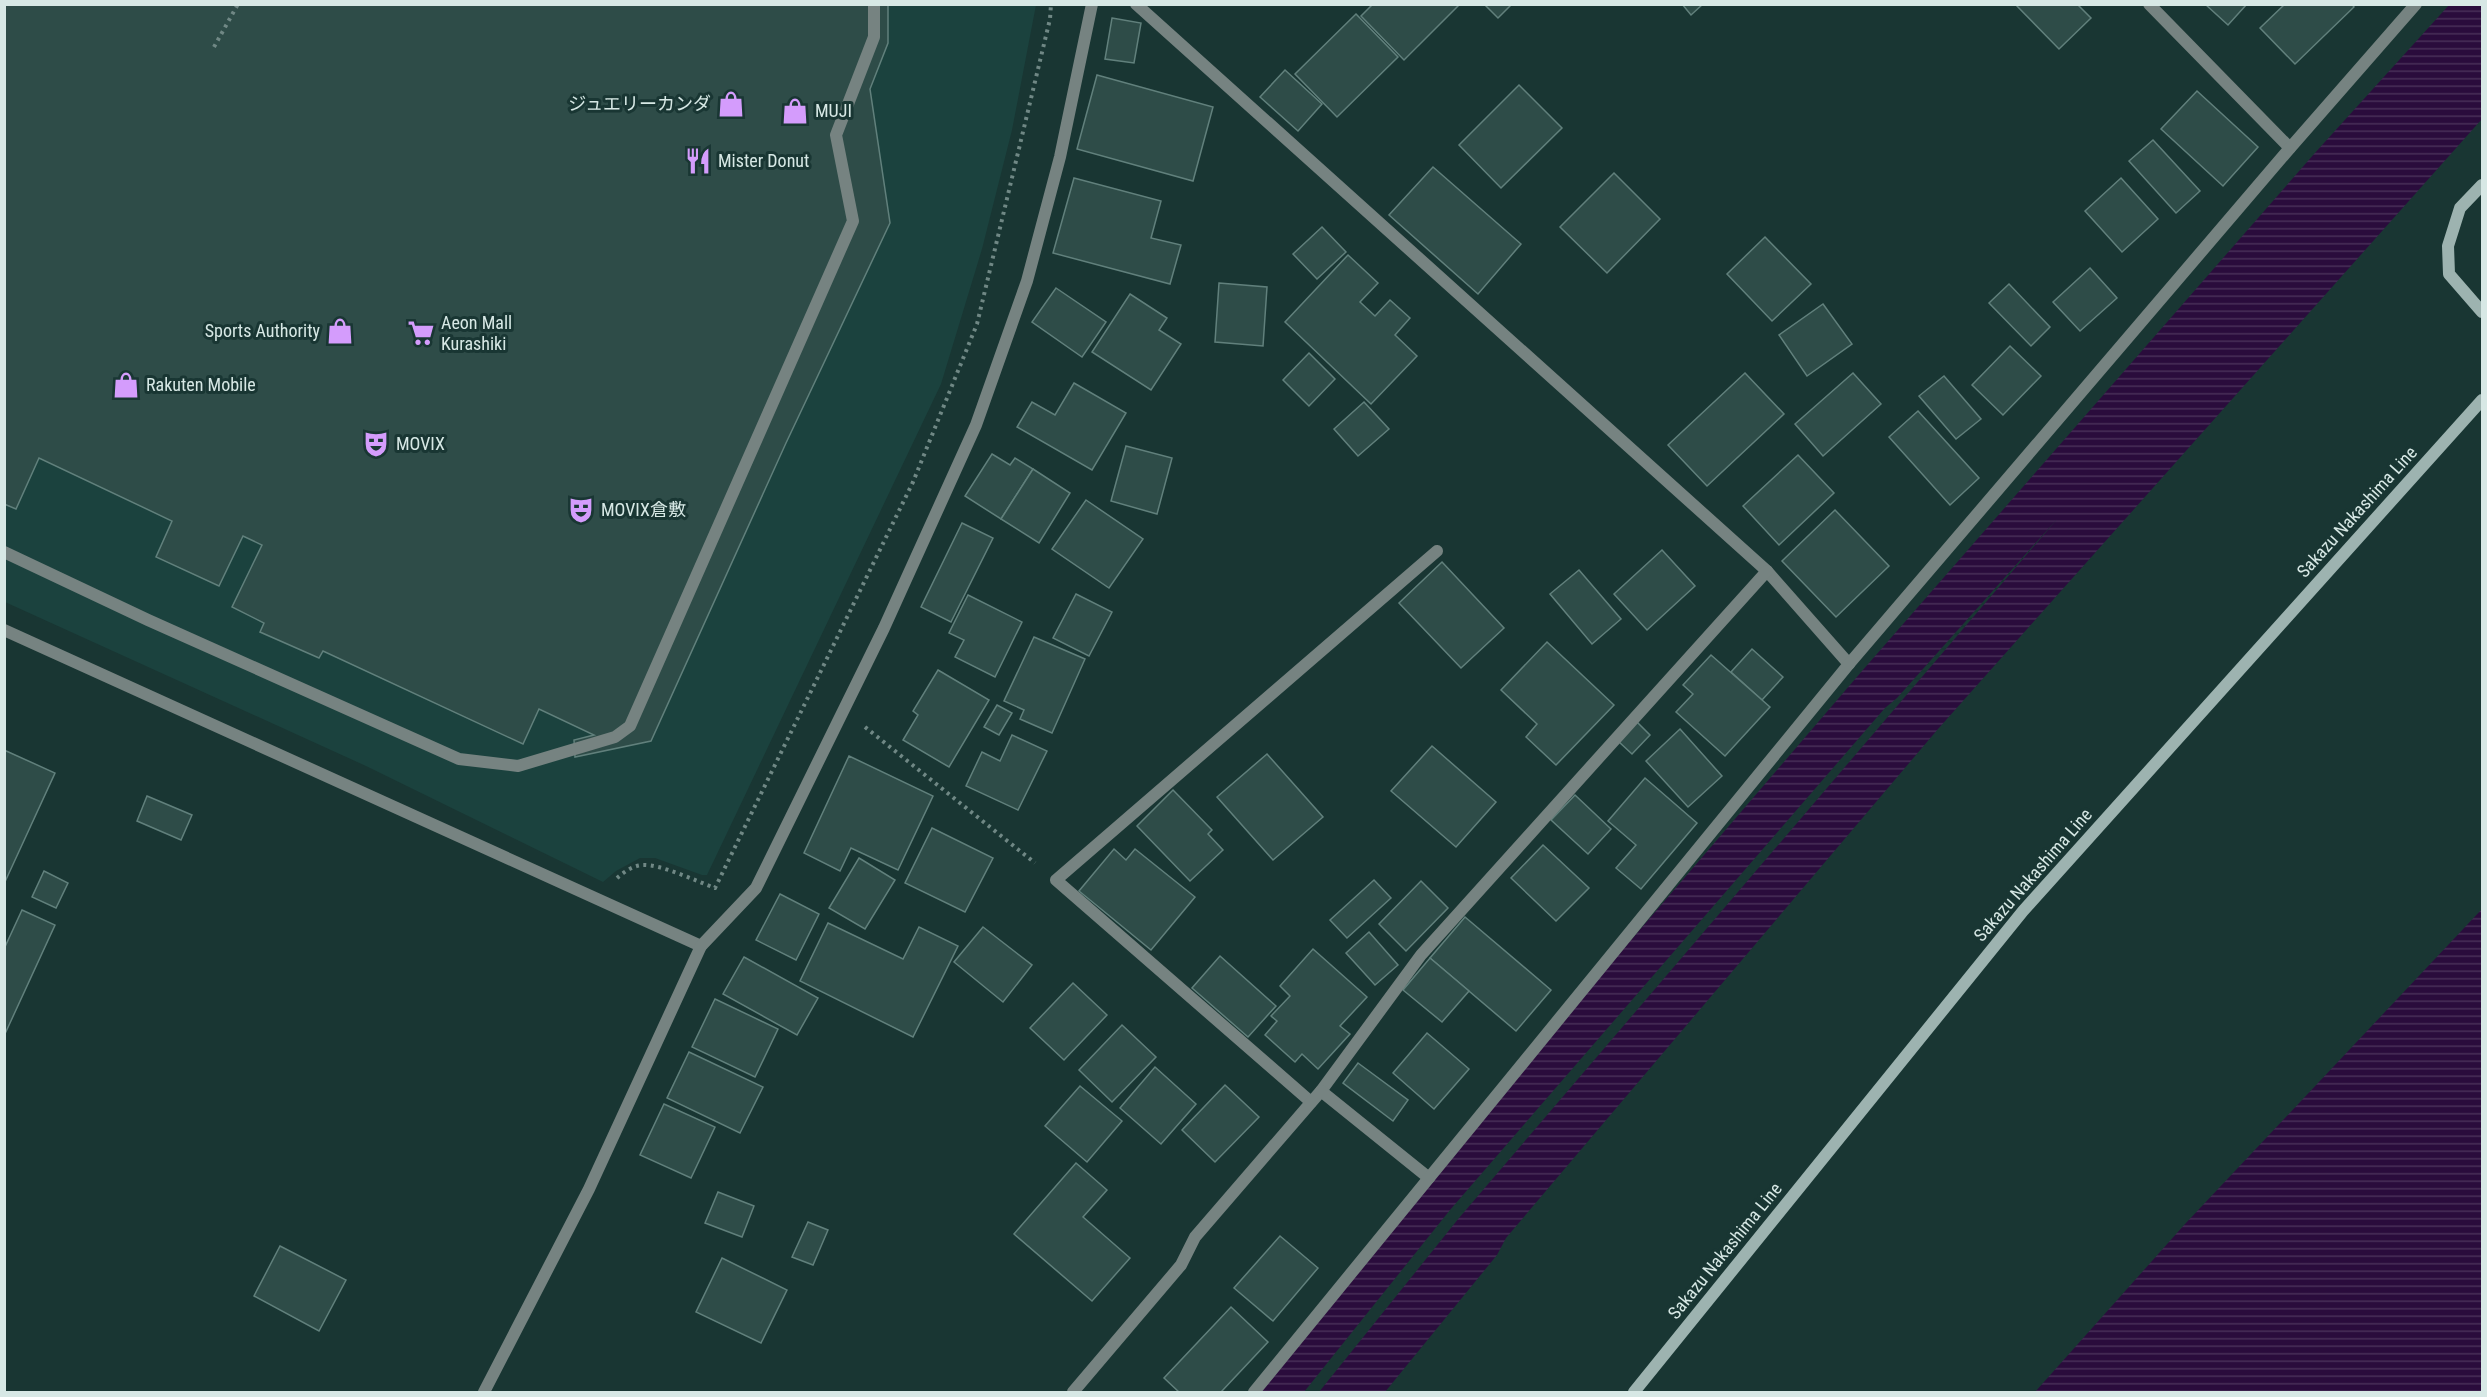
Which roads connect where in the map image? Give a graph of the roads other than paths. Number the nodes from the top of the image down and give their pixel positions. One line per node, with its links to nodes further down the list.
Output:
1 (874, 4): 11 (street)
2 (1092, 4): 15 (street)
3 (1136, 4): 12 (street)
4 (2149, 4): 6 (street)
5 (2416, 4): 6 (street)
6 (2290, 148): 14 (street)
7 (2482, 185): 8 (main road)
8 (2482, 312)
9 (2482, 400): 22 (main road, Sakazu Nakashima Line)
10 (1437, 551): 17 (street)
11 (4, 552)
12 (1767, 571): 14 (street); 16 (street)
13 (4, 630): 15 (street)
14 (1849, 664): 18 (street)
15 (701, 946): 19 (street)
16 (1321, 1091): 17 (street); 18 (street)
17 (1311, 1102): 20 (street)
18 (1429, 1178): 21 (street)
19 (484, 1392)
20 (1073, 1392)
21 (1254, 1392)
22 (1634, 1392)

